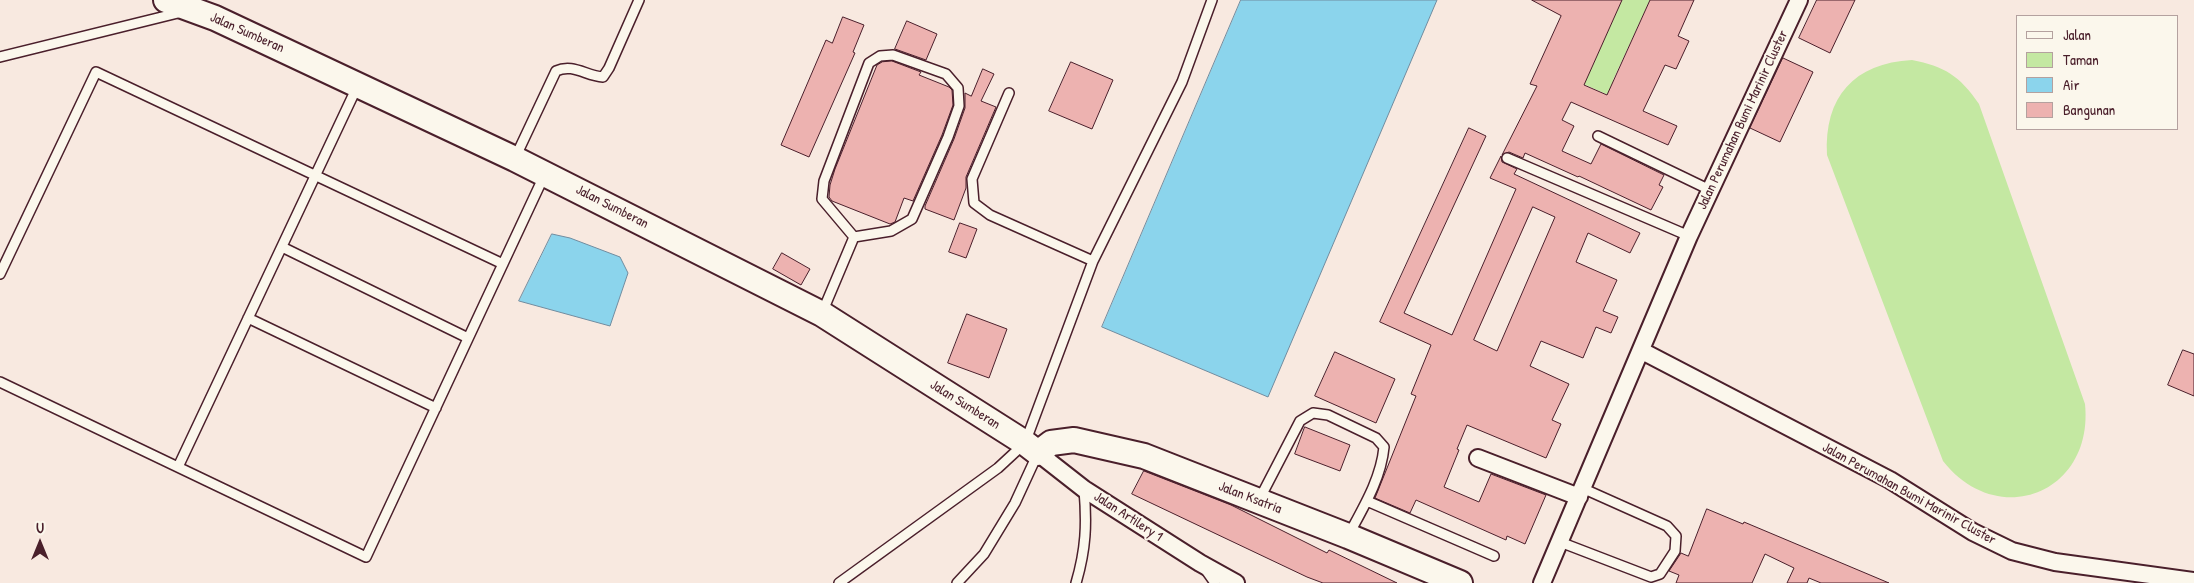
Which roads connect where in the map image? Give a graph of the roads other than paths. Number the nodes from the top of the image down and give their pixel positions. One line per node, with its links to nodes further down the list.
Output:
1 (166, 0): 5 (street, Jalan Sumberan)
2 (639, 0): 11 (lane)
3 (1212, 0): 18 (lane)
4 (1794, 2): 14 (street, Jalan Perumahan Bumi Marinir Cluster)
5 (195, 7): 6 (lane); 7 (street, Jalan Sumberan)
6 (0, 57)
7 (358, 84): 11 (street, Jalan Sumberan); 13 (lane)
8 (1009, 93): 18 (lane)
9 (1598, 136): 14 (lane)
10 (1508, 158): 15 (lane)
11 (515, 159): 12 (street, Jalan Sumberan)
12 (545, 173): 19 (lane); 21 (street, Jalan Sumberan)
13 (316, 176): 17 (lane); 19 (lane); 20 (lane)
14 (1710, 190): 15 (street, Jalan Perumahan Bumi Marinir Cluster)
15 (1689, 236): 24 (street, Jalan Perumahan Bumi Marinir Cluster)
16 (854, 237): 16 (lane); 21 (lane)
17 (282, 247): 22 (lane); 23 (lane)
18 (1093, 261): 27 (lane)
19 (503, 264): 23 (lane)
20 (0, 274)
21 (822, 314): 27 (street, Jalan Sumberan)
22 (248, 318): 26 (lane); 29 (lane)
23 (468, 338): 26 (lane)
24 (1642, 351): 31 (street, Jalan Perumahan Bumi Marinir Cluster); 38 (street, Jalan Perumahan Bumi Marinir Cluster)
25 (0, 382): 29 (lane)
26 (436, 408): 29 (lane)
27 (1031, 448): 30 (street, Jalan Artilery 1); 32 (street, Jalan Ksatria); 39 (lane); 40 (lane)
28 (1478, 458): 31 (street)
29 (178, 467)
30 (1084, 489): 37 (street, Jalan Artilery 1); 41 (lane)
31 (1581, 492): 35 (street, Jalan Perumahan Bumi Marinir Cluster); 35 (lane)
32 (1259, 501): 33 (lane); 34 (street, Jalan Ksatria)
33 (1367, 501): 34 (lane); 36 (lane)
34 (1348, 536): 44 (street, Jalan Ksatria)
35 (1560, 542): 45 (street, Jalan Perumahan Bumi Marinir Cluster)
36 (1494, 556)
37 (1200, 563): 42 (lane, Jalan Artilery 1); 43 (street)
38 (2194, 581)
39 (839, 583)
40 (956, 583)
41 (1076, 583)
42 (1215, 583)
43 (1236, 583)
44 (1460, 583)
45 (1542, 583)

